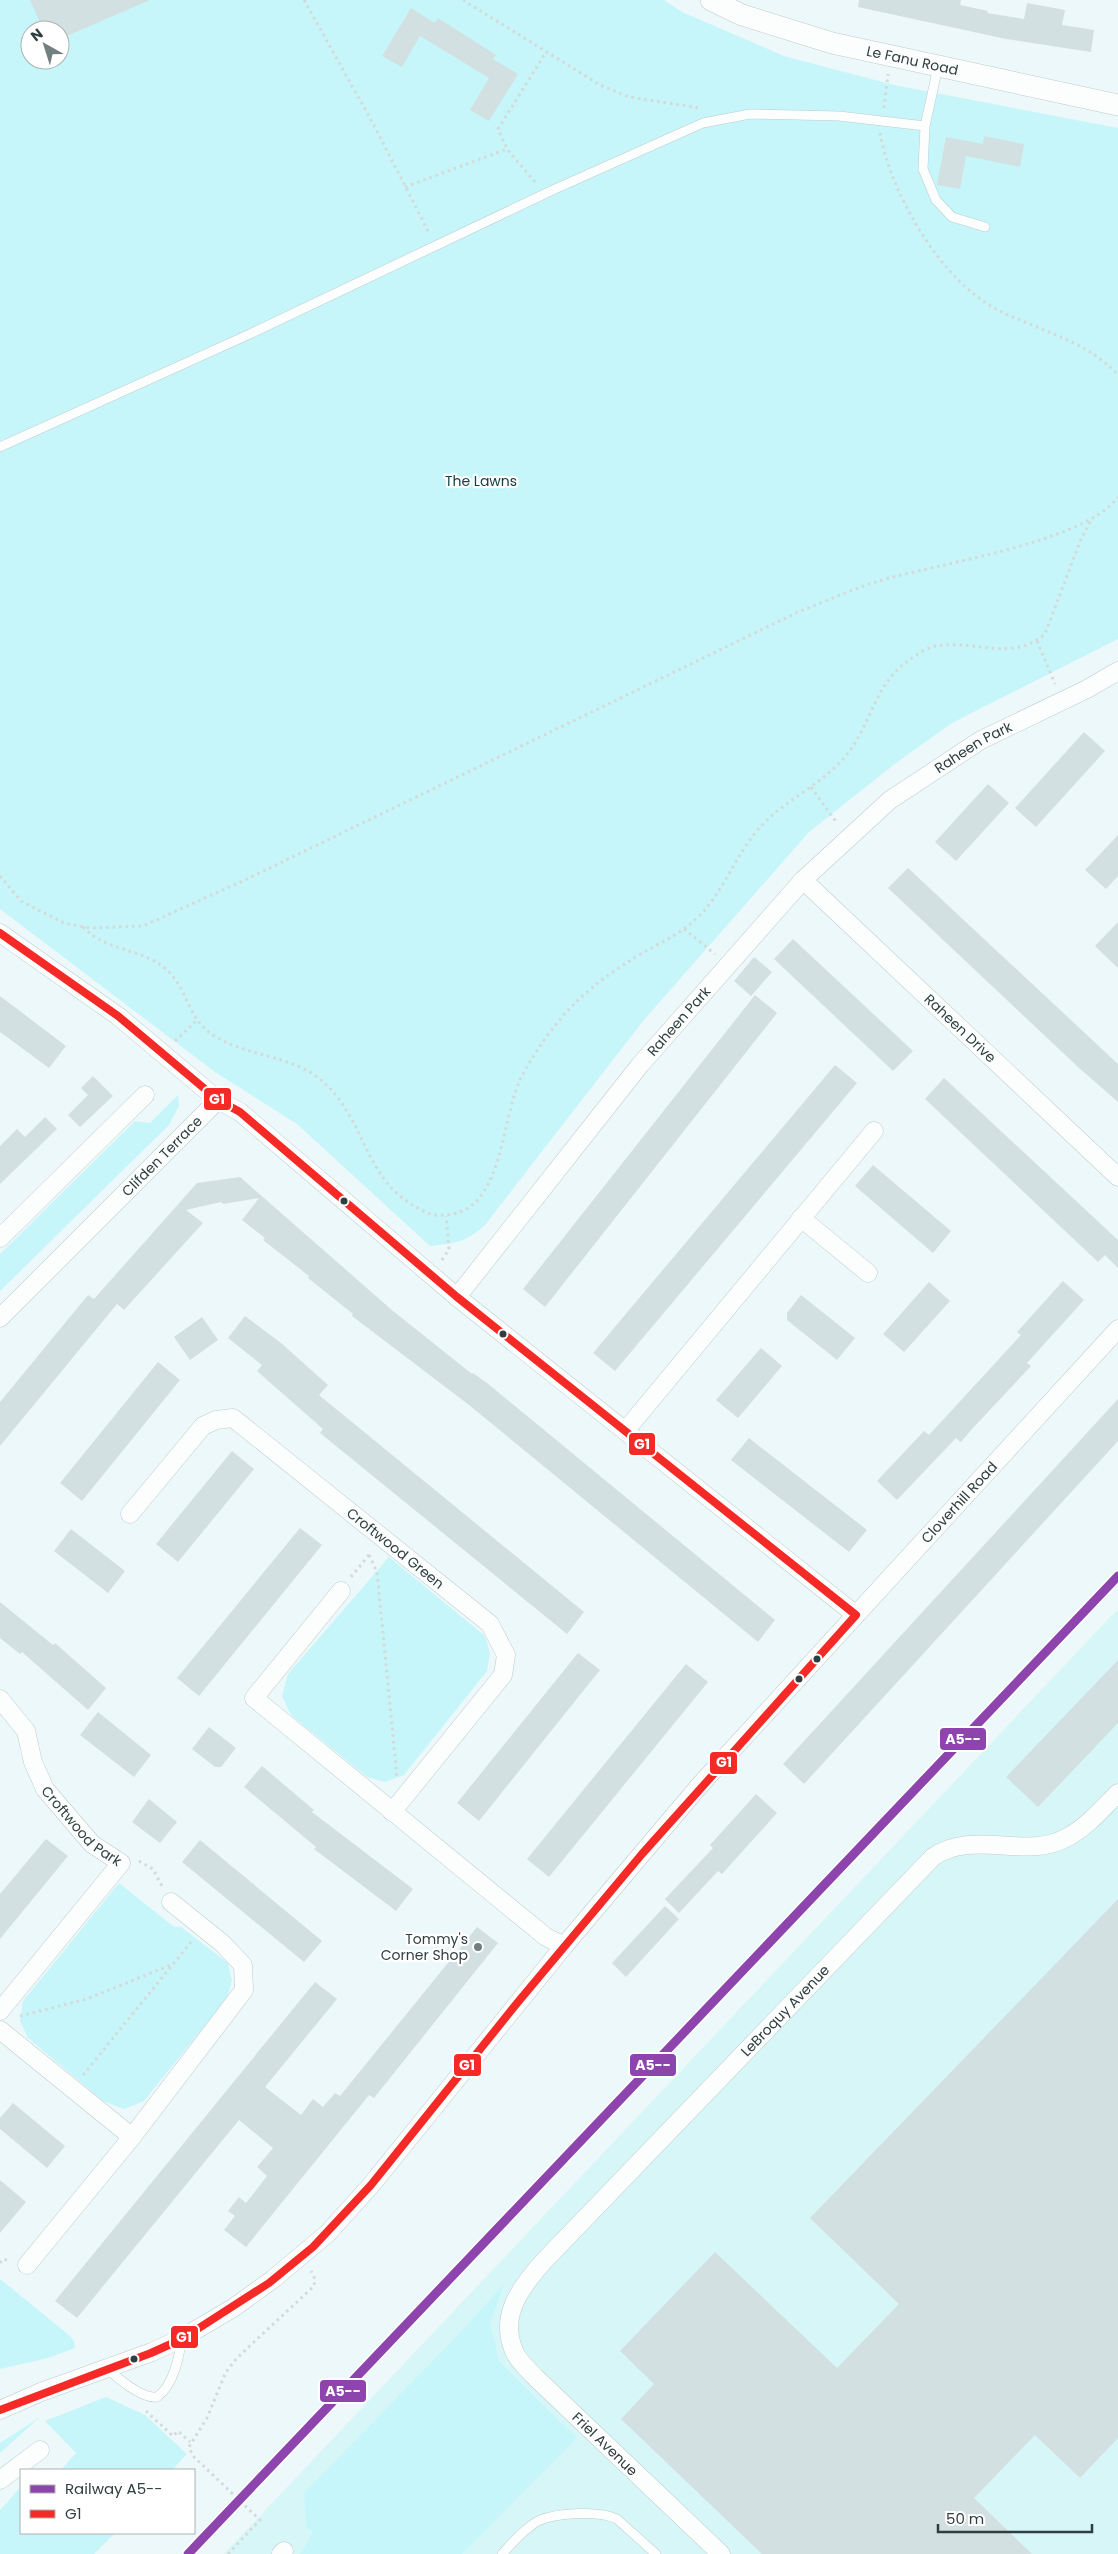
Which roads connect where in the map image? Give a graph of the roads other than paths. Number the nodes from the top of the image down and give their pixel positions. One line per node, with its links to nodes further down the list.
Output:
1 (711, 0): 2 (street, Le Fanu Road)
2 (938, 68): 3 (street, Le Fanu Road); 4 (lane)
3 (1118, 105)
4 (925, 126): 5 (lane); 6 (lane)
5 (985, 227)
6 (0, 447)
7 (1118, 671): 8 (street, Raheen Park)
8 (803, 880): 13 (street, Raheen Drive); 17 (street, Raheen Park)
9 (0, 933): 11 (street)
10 (145, 1095): 15 (street)
11 (218, 1100): 17 (street); 18 (street, Clifden Terrace)
12 (874, 1131): 14 (street)
13 (1118, 1177)
14 (802, 1218): 16 (street); 20 (street)
15 (0, 1238)
16 (868, 1273)
17 (457, 1297): 20 (street)
18 (0, 1318)
19 (1118, 1329): 23 (street, Cloverhill Road)
20 (626, 1430): 23 (street)
21 (130, 1514): 26 (street, Croftwood Green)
22 (341, 1590): 26 (street)
23 (856, 1615): 28 (street, Cloverhill Road)
24 (0, 1699): 29 (street, Croftwood Park)
25 (1118, 1792): 33 (street, LeBroquy Avenue)
26 (392, 1812): 28 (street)
27 (171, 1902): 31 (street)
28 (564, 1946): 34 (street, Cloverhill Road)
29 (0, 2011)
30 (0, 2030): 31 (street)
31 (132, 2137): 32 (street)
32 (27, 2265)
33 (508, 2322): 41 (street, Friel Avenue)
34 (182, 2338): 35 (street, Cloverhill Road); 35 (lane)
35 (106, 2368): 36 (street, Cloverhill Road)
36 (0, 2410)
37 (40, 2450): 38 (street)
38 (0, 2480)
39 (502, 2554): 40 (lane)
40 (656, 2554)
41 (721, 2554)

